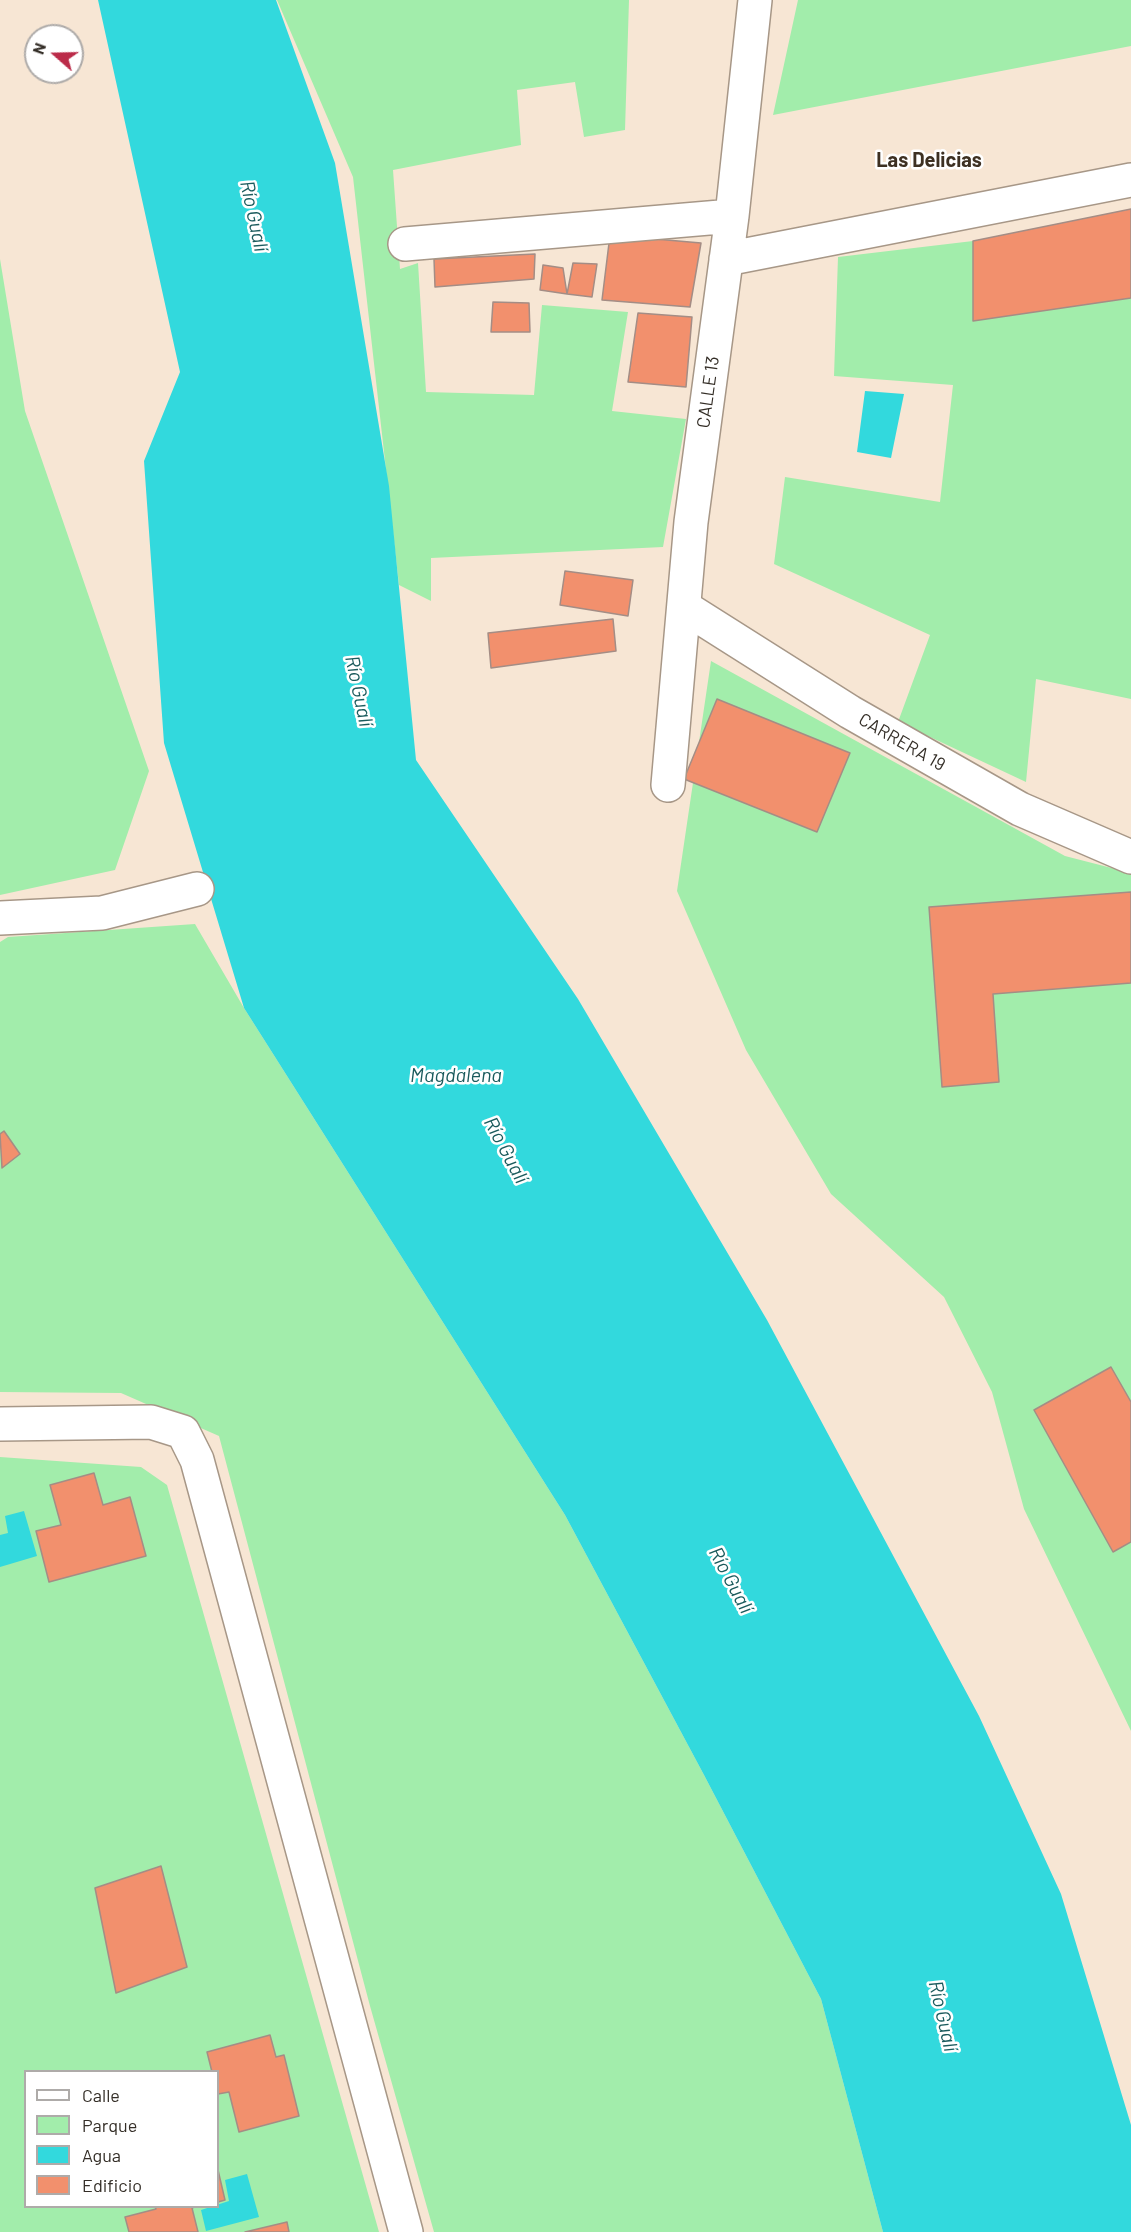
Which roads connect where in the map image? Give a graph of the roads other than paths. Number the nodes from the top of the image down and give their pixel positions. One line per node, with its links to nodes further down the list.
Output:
1 (755, 0): 3 (street, CALLE 13)
2 (1131, 180): 5 (street)
3 (732, 216): 4 (street); 5 (street, CALLE 13)
4 (405, 244)
5 (726, 259): 6 (street, CALLE 13)
6 (684, 607): 7 (street, CALLE 13); 8 (street, CARRERA 19)
7 (668, 785)
8 (1131, 857)
9 (196, 889): 10 (street)
10 (0, 918)
11 (0, 1424): 12 (street)
12 (406, 2232)

